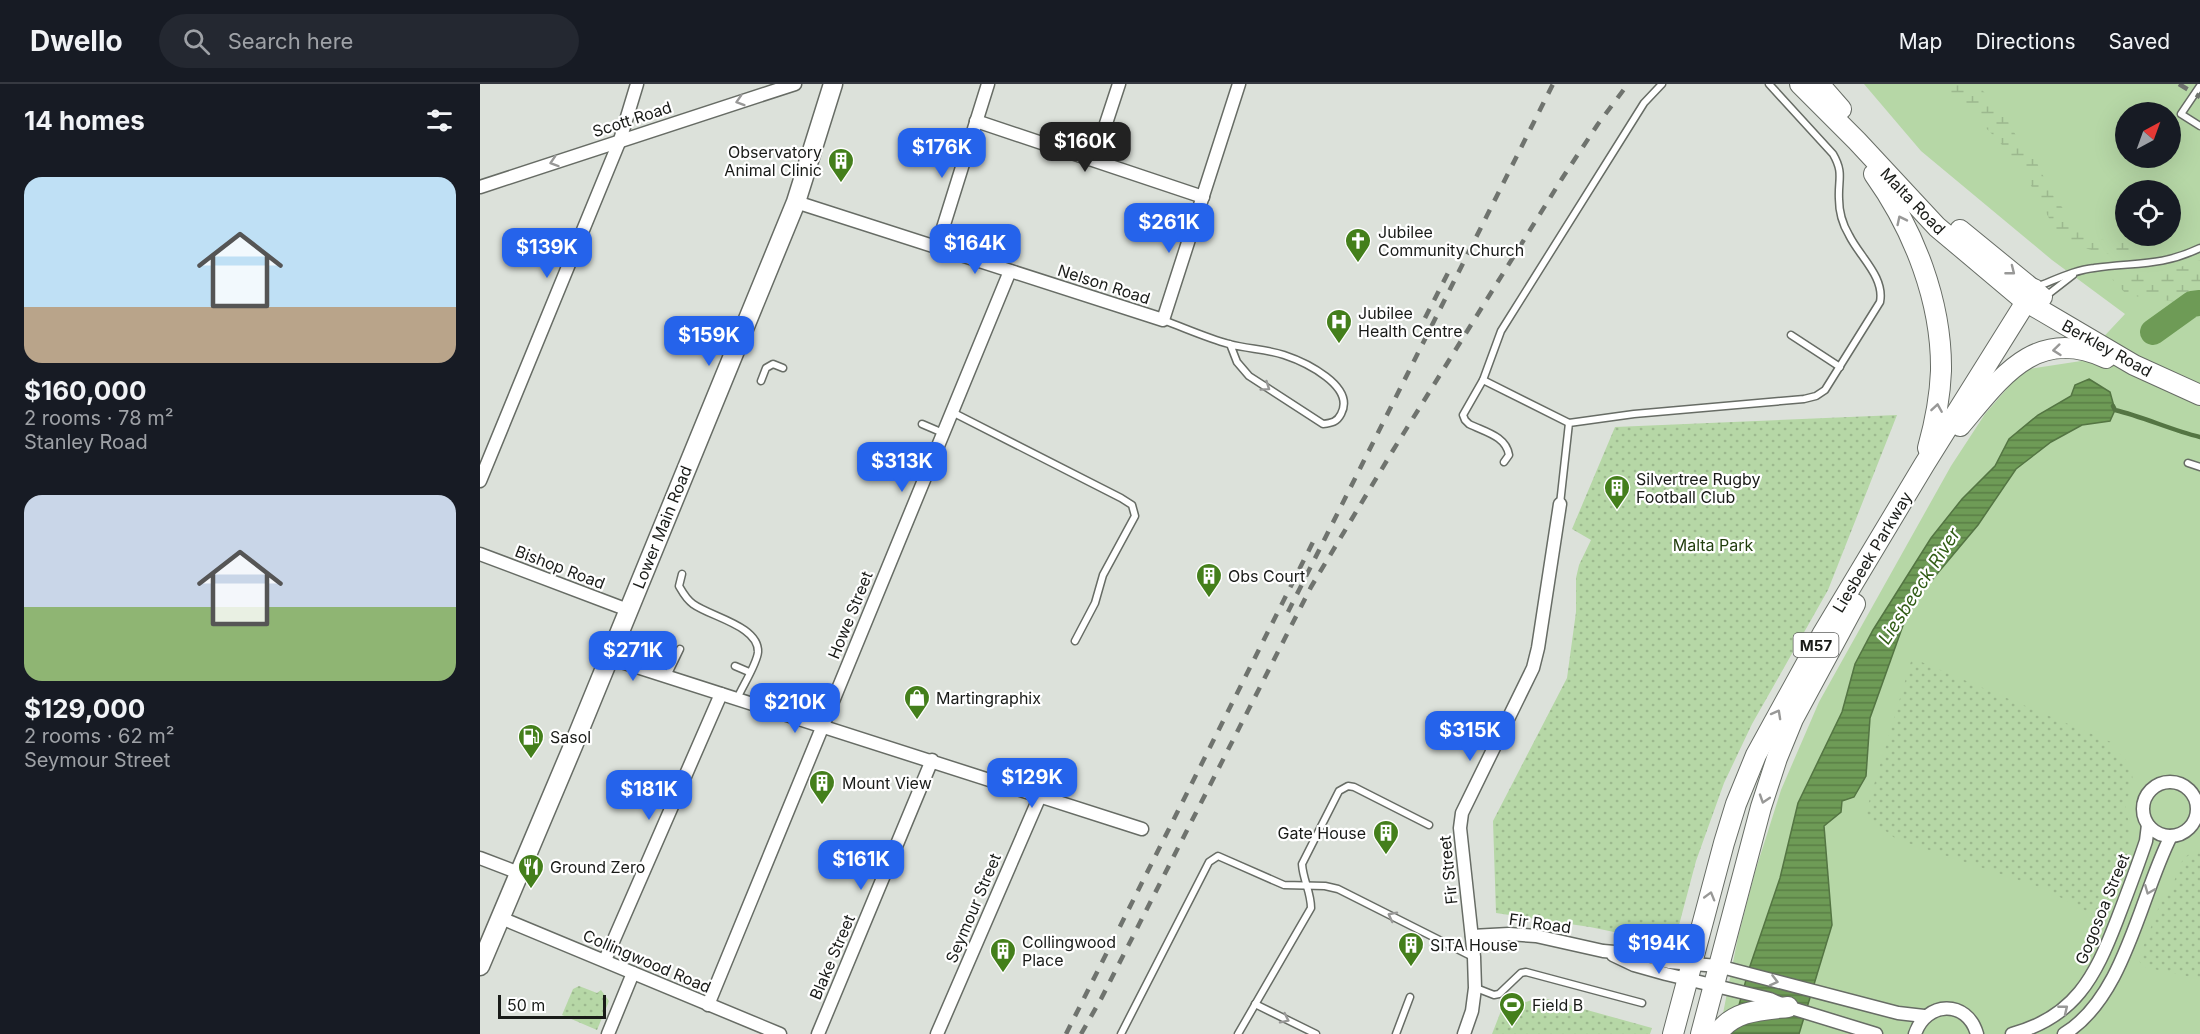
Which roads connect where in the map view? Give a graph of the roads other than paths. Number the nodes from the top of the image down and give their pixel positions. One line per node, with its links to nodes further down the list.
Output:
1 (637, 84): 15 (street)
2 (795, 84): 15 (street, Scott Road, one-way to 15)
3 (833, 84): 19 (street, Lower Main Road)
4 (988, 84): 13 (street)
5 (1119, 84): 16 (street)
6 (1239, 84): 18 (street)
7 (1662, 84): 31 (lane)
8 (1770, 84): 30 (lane)
9 (1800, 84): 12 (main road, Malta Road)
10 (1819, 84): 24 (main road, Malta Road, one-way to 24)
11 (2200, 86): 14 (lane)
12 (1818, 104): 24 (main road, Malta Road); 42 (main road, one-way to 12)
13 (976, 121): 16 (street); 20 (street)
14 (2200, 126)
15 (620, 140): 17 (street, Scott Road, one-way to 17); 44 (street)
16 (1094, 160): 18 (street)
17 (480, 187)
18 (1203, 197): 25 (street)
19 (796, 202): 20 (street, Nelson Road); 48 (street, Lower Main Road)
20 (937, 247): 22 (street, Nelson Road)
21 (2200, 248): 23 (lane)
22 (1010, 271): 25 (street, Nelson Road); 35 (street, Howe Street)
23 (2078, 271): 24 (lane); 24 (lane)
24 (2034, 299): 28 (main road, Berkley Road); 33 (main road, Berkley Road); 38 (main road, Liesbeek Parkway / M57); 42 (main road, Liesbeek Parkway / M57)
25 (1163, 320): 27 (lane, Nelson Road)
26 (1791, 335): 30 (lane)
27 (1230, 344): 27 (lane, Nelson Road, one-way to 27)
28 (2134, 365): 33 (main road, Berkley Road); 38 (main road, one-way to 38)
29 (783, 368): 32 (lane)
30 (1840, 368): 36 (lane)
31 (1483, 380): 36 (lane); 40 (lane)
32 (760, 381)
33 (2180, 386): 34 (main road, Berkley Road)
34 (2200, 395)
35 (952, 412): 39 (street, Howe Street); 49 (lane)
36 (1569, 423): 45 (lane)
37 (922, 424): 39 (lane)
38 (1960, 426): 76 (main road, Liesbeek Parkway / M57, one-way to 76)
39 (943, 433): 57 (street, Howe Street)
40 (1504, 462)
41 (2188, 463): 43 (lane)
42 (1924, 465): 74 (main road, Liesbeek Parkway / M57, one-way to 42)
43 (2200, 467)
44 (480, 481)
45 (1560, 504): 70 (street, Fir Street)
46 (480, 554): 48 (street, Bishop Road)
47 (682, 574): 53 (lane)
48 (628, 610): 51 (street, Lower Main Road)
49 (1075, 640)
50 (680, 649): 54 (lane)
51 (609, 658): 54 (street); 67 (street, Lower Main Road)
52 (735, 666): 53 (lane)
53 (749, 672): 56 (lane)
54 (667, 677): 55 (street)
55 (721, 694): 56 (street); 72 (street)
56 (737, 699): 57 (street)
57 (823, 727): 58 (street); 81 (street, Howe Street)
58 (932, 760): 59 (street); 87 (street, Blake Street)
59 (1040, 796): 64 (street); 88 (street, Seymour Street)
60 (2196, 797): 62 (street); 63 (street)
61 (1429, 825): 68 (lane)
62 (2148, 825): 65 (street); 99 (street, Gogosoa Street, one-way to 62)
63 (2194, 828): 65 (street)
64 (1142, 829)
65 (2171, 836): 100 (street, one-way to 100)
66 (480, 858): 67 (street)
67 (519, 873): 69 (street, Lower Main Road)
68 (1308, 886): 71 (lane, one-way to 68); 80 (lane); 89 (lane)
69 (501, 918): 72 (street, Collingwood Road); 73 (street, Lower Main Road)
70 (1472, 936): 71 (street, Fir Street); 74 (street, Fir Road)
71 (1474, 957): 77 (street, Fir Street)
72 (605, 960): 75 (street, Collingwood Road)
73 (480, 966)
74 (1690, 971): 76 (street, Fir Road); 76 (street, Fir Road); 94 (main road, Liesbeek Parkway / M57)
75 (633, 973): 81 (street, Collingwood Road); 86 (street)
76 (1715, 975): 82 (street); 83 (street, one-way to 83); 95 (main road, Liesbeek Parkway / M57)
77 (1475, 988): 79 (lane); 93 (street, Fir Street)
78 (1410, 997): 92 (lane)
79 (1642, 1003)
80 (1255, 1004): 90 (lane); 91 (lane, one-way to 91)
81 (708, 1005): 84 (street, Collingwood Road)
82 (1788, 1007): 96 (main road); 97 (street)
83 (1924, 1016): 85 (street); 98 (street)
84 (776, 1033)
85 (1980, 1033)
86 (608, 1034)
87 (818, 1034)
88 (937, 1034)
89 (1121, 1034)
90 (1238, 1034)
91 (1316, 1034)
92 (1396, 1034)
93 (1464, 1034)
94 (1673, 1034)
95 (1701, 1034)
96 (1717, 1034)
97 (1876, 1034)
98 (1915, 1034)
99 (2012, 1034)
100 (2064, 1034)

